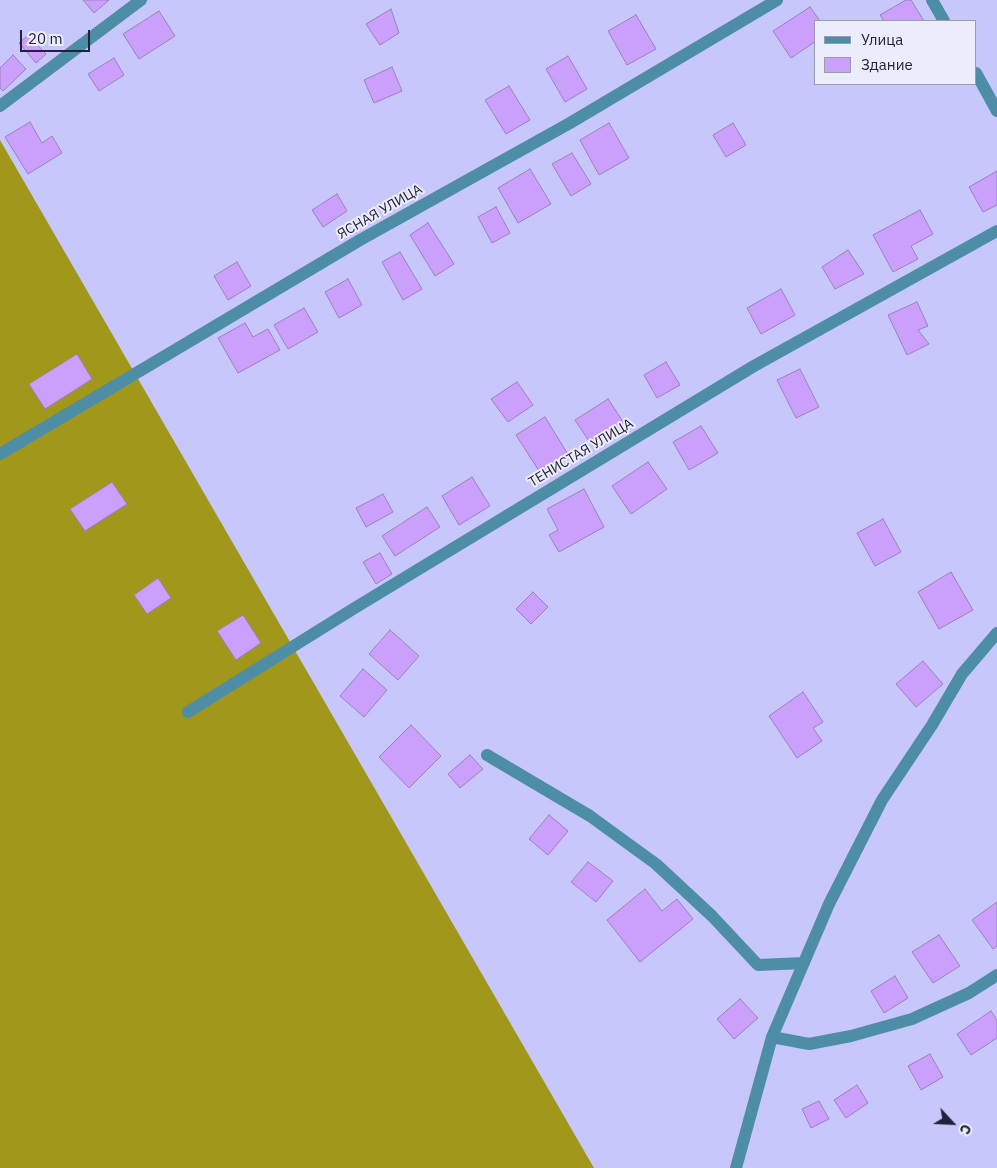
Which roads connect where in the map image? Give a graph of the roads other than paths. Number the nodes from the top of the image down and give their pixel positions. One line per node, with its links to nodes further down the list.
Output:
1 (141, 0): 6 (street)
2 (778, 0): 9 (street, ЯСНАЯ УЛИЦА)
3 (932, 0): 4 (street)
4 (943, 20)
5 (977, 75): 7 (street)
6 (0, 106)
7 (997, 111)
8 (997, 231): 11 (street, ТЕНИСТАЯ УЛИЦА)
9 (0, 454)
10 (997, 633): 13 (street)
11 (188, 712)
12 (487, 755): 13 (street)
13 (804, 963): 15 (street)
14 (997, 975): 15 (street)
15 (772, 1037): 16 (street)
16 (736, 1168)

